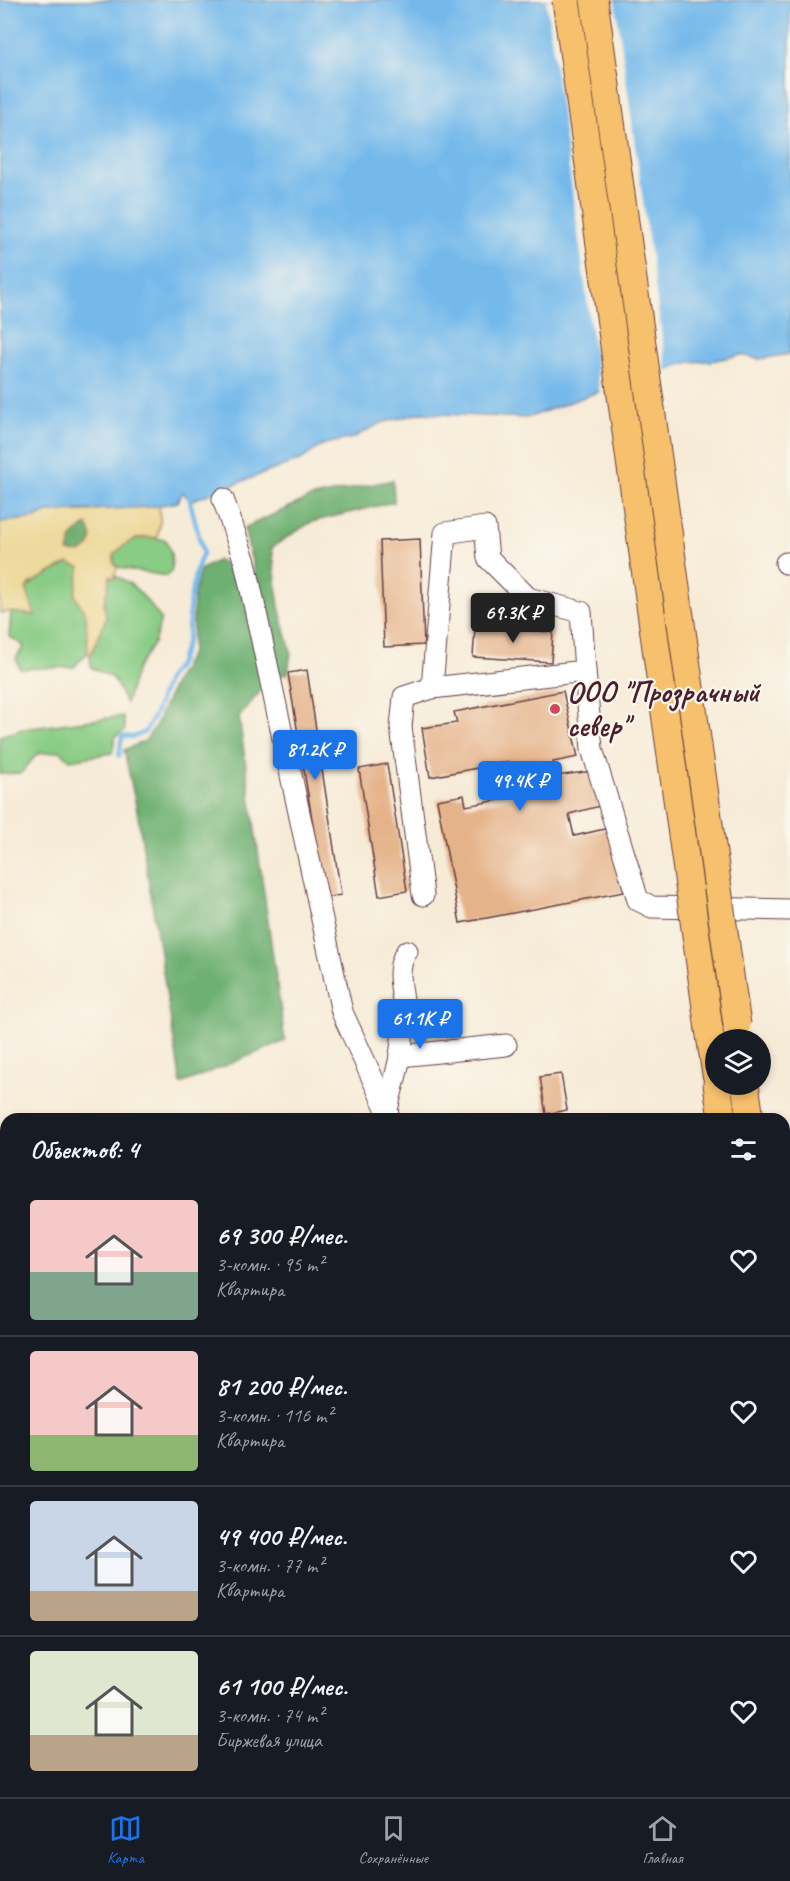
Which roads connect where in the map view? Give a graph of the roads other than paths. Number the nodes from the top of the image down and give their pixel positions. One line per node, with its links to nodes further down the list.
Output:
1 (566, 0): 9 (main road, bridge)
2 (594, 0): 10 (main road, bridge)
3 (223, 499): 15 (street)
4 (585, 671): 5 (street); 5 (street); 7 (street)
5 (432, 688): 6 (street)
6 (423, 895)
7 (790, 910)
8 (406, 951): 12 (street)
9 (709, 1029)
10 (738, 1029)
11 (506, 1045): 12 (street)
12 (400, 1056): 16 (street)
13 (719, 1095): 17 (main road)
14 (747, 1095): 18 (main road)
15 (387, 1113)
16 (388, 1113)
17 (721, 1113)
18 (749, 1113)

